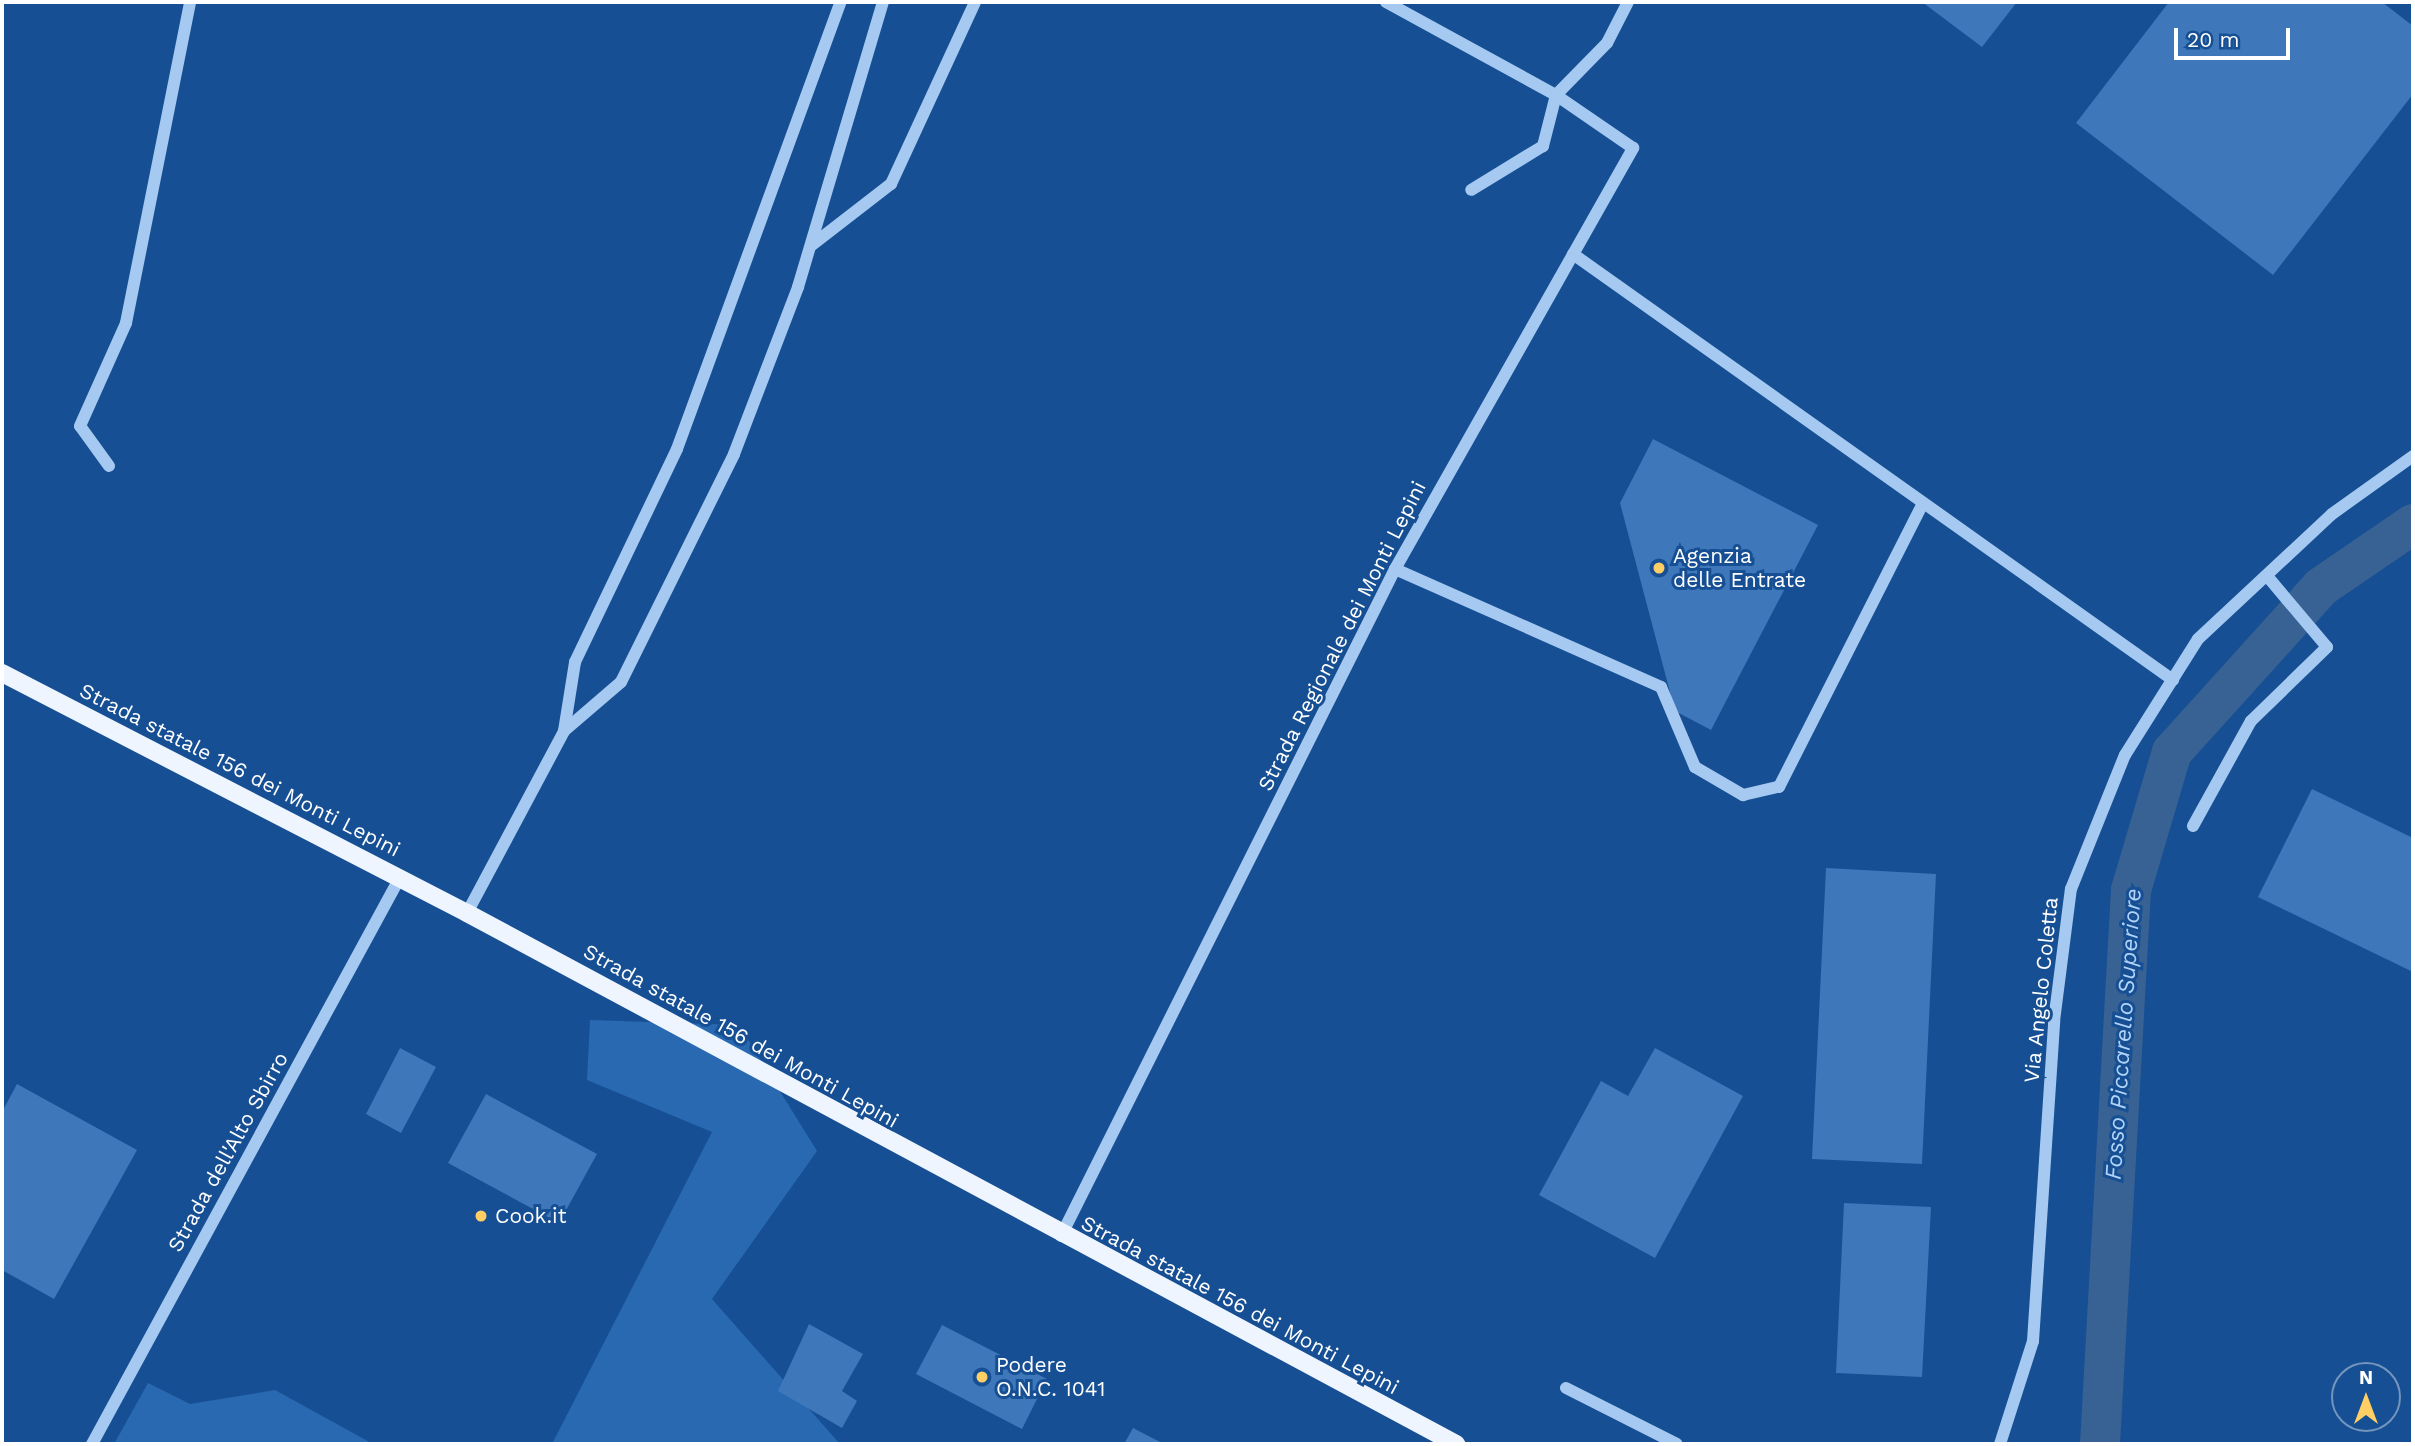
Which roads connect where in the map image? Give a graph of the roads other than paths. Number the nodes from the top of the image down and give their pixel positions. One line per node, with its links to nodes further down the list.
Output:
1 (190, 2): 12 (street)
2 (841, 2): 18 (street)
3 (883, 2): 9 (street)
4 (975, 2): 9 (street)
5 (1386, 2): 7 (street)
6 (1628, 2): 7 (street)
7 (1556, 94): 8 (street); 10 (street, Strada Regionale dei Monti Lepini)
8 (1471, 190)
9 (811, 245): 18 (street)
10 (1573, 254): 13 (street); 14 (street, Strada Regionale dei Monti Lepini)
11 (2413, 456): 15 (street, Via Angelo Coletta)
12 (109, 467)
13 (1923, 503): 14 (street); 17 (street)
14 (1395, 569): 22 (street, Strada Regionale dei Monti Lepini)
15 (2267, 576): 17 (street, Via Angelo Coletta); 19 (street)
16 (2, 673): 20 (main road, Strada statale 156 dei Monti Lepini)
17 (2173, 680): 27 (street, Via Angelo Coletta)
18 (564, 731): 21 (street)
19 (2193, 826)
20 (399, 879): 21 (main road, Strada statale 156 dei Monti Lepini); 24 (street, Strada dell'Alto Sbirro)
21 (467, 913): 22 (main road, Strada statale 156 dei Monti Lepini)
22 (1061, 1236): 25 (main road, Strada statale 156 dei Monti Lepini)
23 (1566, 1388): 26 (street)
24 (92, 1444)
25 (1456, 1444)
26 (1677, 1444)
27 (2000, 1444)

